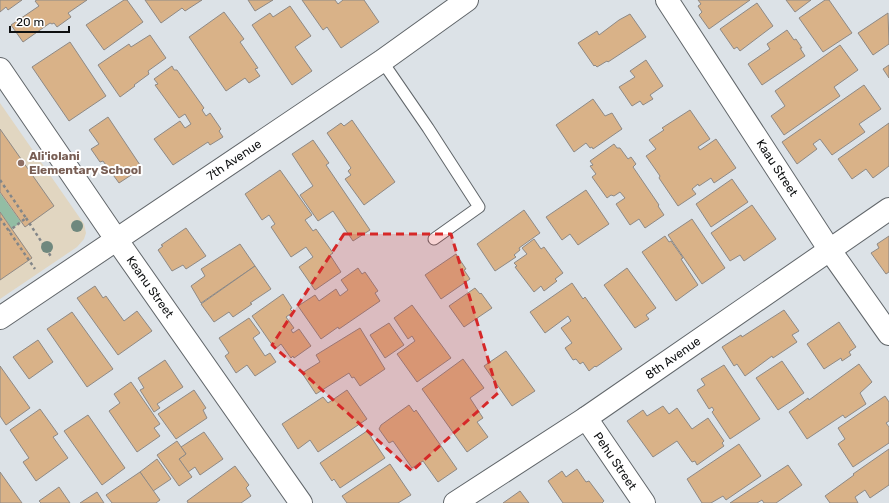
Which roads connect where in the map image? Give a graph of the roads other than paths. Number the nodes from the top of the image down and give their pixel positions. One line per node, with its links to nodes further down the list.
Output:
1 (467, 0): 3 (street, 7th Avenue)
2 (667, 0): 8 (street, Kaau Street)
3 (382, 61): 6 (street, 7th Avenue); 7 (lane)
4 (0, 69): 6 (street, Keanu Street)
5 (889, 209): 8 (street, 8th Avenue)
6 (116, 239): 9 (street, 7th Avenue); 12 (street, Keanu Street)
7 (434, 239)
8 (829, 249): 10 (street, Kaau Street); 11 (street, 8th Avenue)
9 (0, 318)
10 (889, 334)
11 (586, 418): 13 (street, 8th Avenue); 14 (street, Pehu Street)
12 (301, 503)
13 (455, 503)
14 (644, 503)

